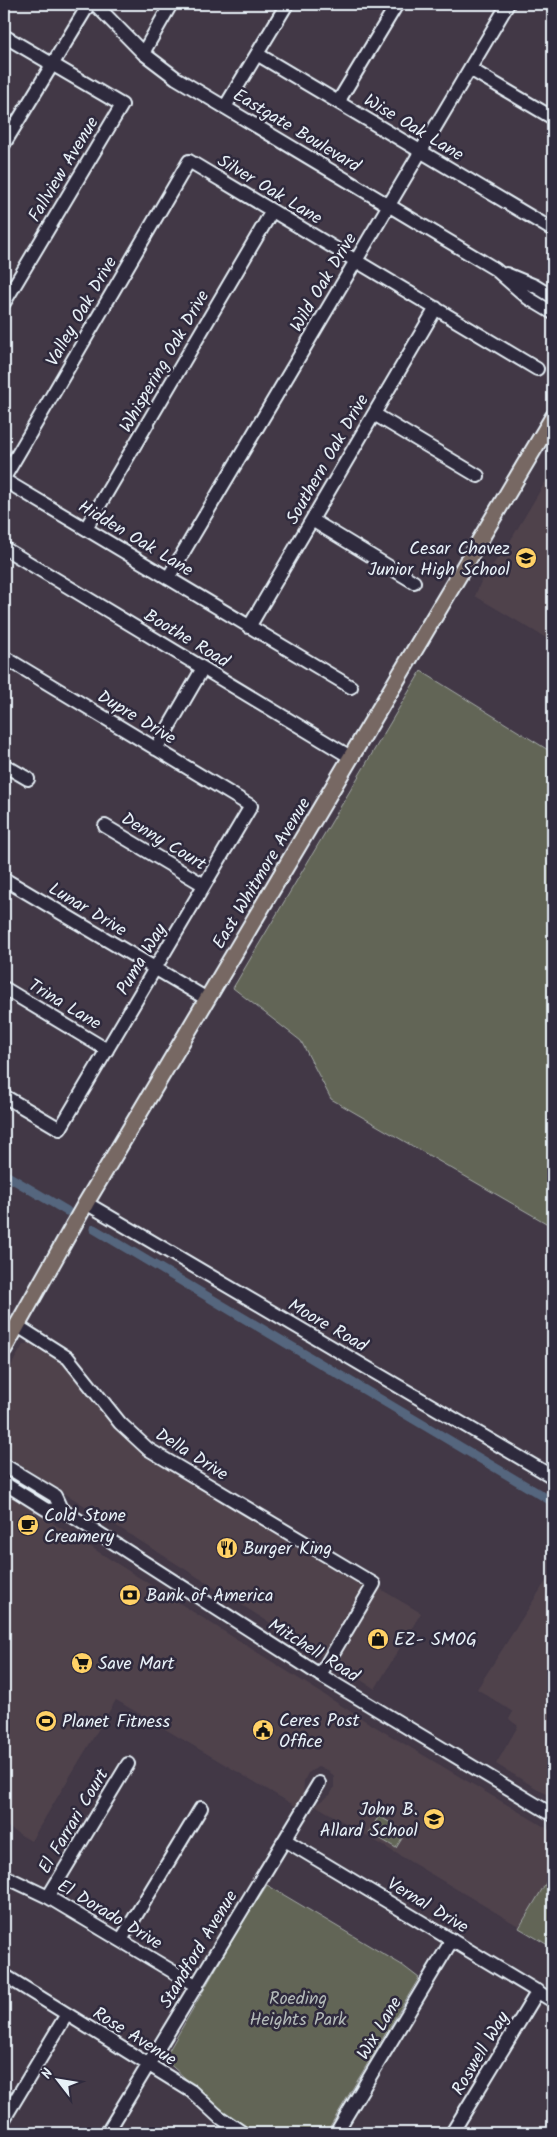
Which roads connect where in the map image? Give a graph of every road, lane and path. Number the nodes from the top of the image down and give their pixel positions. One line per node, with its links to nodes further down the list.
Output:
1 (89, 4): 10 (street)
2 (95, 4): 8 (street, Eastgate Boulevard)
3 (171, 4): 8 (street)
4 (287, 4): 9 (street)
5 (398, 4): 12 (street)
6 (508, 4): 11 (street, Wild Oak Drive)
7 (4, 36): 10 (street)
8 (143, 52): 13 (street, Eastgate Boulevard)
9 (257, 54): 12 (street, Wise Oak Lane); 13 (street)
10 (52, 64): 15 (street); 24 (street, Fallview Avenue)
11 (470, 69): 14 (street); 16 (street, Wild Oak Drive)
12 (338, 102): 16 (street, Wise Oak Lane)
13 (224, 107): 18 (street, Eastgate Boulevard)
14 (553, 118)
15 (5, 140)
16 (421, 151): 18 (street, Wild Oak Drive); 20 (street, Wise Oak Lane)
17 (189, 162): 19 (street, Silver Oak Lane); 31 (street, Valley Oak Drive)
18 (389, 205): 21 (street, Wild Oak Drive); 22 (street, Eastgate Boulevard)
19 (272, 211): 21 (street, Silver Oak Lane); 33 (street, Whispering Oak Drive)
20 (553, 230)
21 (356, 260): 25 (street, Silver Oak Lane); 35 (street, Wild Oak Drive)
22 (494, 269): 23 (street, Eastgate Boulevard); 26 (street, Eastgate Boulevard)
23 (553, 297)
24 (4, 303)
25 (436, 308): 27 (street, Silver Oak Lane); 28 (street, Southern Oak Drive)
26 (553, 313)
27 (538, 369)
28 (374, 414): 30 (street); 32 (street, Southern Oak Drive)
29 (553, 417): 42 (main road, East Whitmore Avenue)
30 (478, 476)
31 (4, 479): 33 (street, Hidden Oak Lane)
32 (312, 520): 36 (street); 37 (street, Southern Oak Drive)
33 (86, 528): 35 (street, Hidden Oak Lane)
34 (4, 548): 39 (street, Boothe Road)
35 (168, 578): 37 (street, Hidden Oak Lane)
36 (414, 582)
37 (249, 627): 40 (street, Hidden Oak Lane)
38 (4, 657): 41 (street, Dupre Drive)
39 (203, 668): 41 (street); 42 (street, Boothe Road)
40 (351, 687)
41 (156, 748): 45 (street, Dupre Drive)
42 (352, 758): 51 (main road, East Whitmore Avenue)
43 (4, 764): 44 (street)
44 (28, 779)
45 (252, 806): 48 (street, Puma Way)
46 (105, 826): 48 (street, Denny Court)
47 (4, 879): 49 (street, Lunar Drive)
48 (204, 885): 49 (street, Puma Way)
49 (155, 969): 51 (street, Lunar Drive); 52 (street, Puma Way)
50 (4, 988): 52 (street, Trina Lane)
51 (207, 1000): 54 (main road, East Whitmore Avenue)
52 (107, 1050): 53 (street, Puma Way)
53 (4, 1096)
54 (86, 1203): 55 (main road, East Whitmore Avenue); 58 (street, Moore Road)
55 (16, 1325): 56 (main road, East Whitmore Avenue); 61 (street, Della Drive)
56 (4, 1349)
57 (4, 1464): 60 (street, Mitchell Road)
58 (553, 1477)
59 (4, 1483): 60 (street, Mitchell Road)
60 (61, 1509): 61 (street, Mitchell Road)
61 (320, 1675): 65 (street, Mitchell Road)
62 (128, 1764): 68 (street, El Farrari Court)
63 (319, 1783): 66 (street, Standford Avenue)
64 (201, 1808): 69 (street)
65 (553, 1814)
66 (285, 1840): 70 (street, Vernal Drive); 72 (street, Standford Avenue)
67 (4, 1876): 68 (street, El Dorado Drive)
68 (48, 1897): 69 (street, El Dorado Drive)
69 (121, 1940): 72 (street, El Dorado Drive)
70 (452, 1940): 73 (street, Vernal Drive); 80 (street, Wix Lane)
71 (4, 1975): 75 (street, Rose Avenue)
72 (197, 1986): 76 (street, Standford Avenue)
73 (538, 1992): 74 (street, Vernal Drive); 81 (street, Roswell Way)
74 (553, 2001)
75 (67, 2014): 76 (street, Rose Avenue); 77 (street)
76 (148, 2066): 78 (street, Standford Avenue); 79 (street, Rose Avenue)
77 (4, 2118)
78 (107, 2133)
79 (243, 2133)
80 (336, 2133)
81 (452, 2133)

